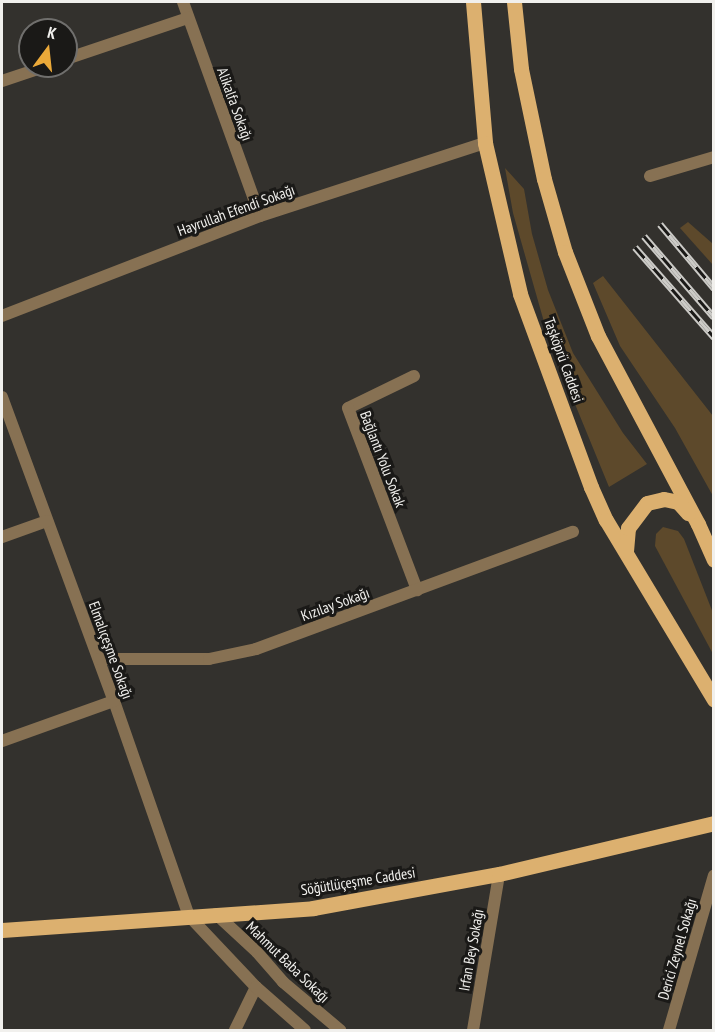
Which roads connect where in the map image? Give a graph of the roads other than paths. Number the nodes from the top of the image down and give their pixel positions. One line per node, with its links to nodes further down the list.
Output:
1 (183, 2): 4 (street, Alikalfa Sokağı)
2 (473, 2): 8 (main road, Taşköprü Caddesi)
3 (514, 2): 16 (main road)
4 (188, 18): 5 (street); 11 (street, Alikalfa Sokağı)
5 (78, 55)
6 (18, 76): 7 (street)
7 (2, 81)
8 (485, 143): 11 (street, Hayrullah Efendi Sokağı); 19 (main road, Taşköprü Caddesi)
9 (714, 157): 10 (street)
10 (650, 176)
11 (260, 216): 12 (street, Hayrullah Efendi Sokağı)
12 (2, 316)
13 (414, 376): 21 (street, Bağlantı Yolu Sokak)
14 (2, 397): 15 (street, Elmalıçeşme Sokağı)
15 (47, 521): 18 (street); 22 (street, Elmalıçeşme Sokağı)
16 (698, 524): 19 (main road); 20 (main road)
17 (573, 532): 21 (street, Kızılay Sokağı)
18 (2, 537)
19 (626, 551): 23 (main road, Taşköprü Caddesi)
20 (714, 560)
21 (417, 590): 22 (street, Kızılay Sokağı)
22 (99, 659): 24 (street, Elmalıçeşme Sokağı)
23 (714, 700)
24 (114, 701): 25 (street); 30 (street, Elmalıçeşme Sokağı)
25 (2, 741)
26 (714, 823): 27 (main road, Söğütlüçeşme Caddesi)
27 (499, 874): 29 (main road, Söğütlüçeşme Caddesi); 36 (street, Irfan Bey Sokağı)
28 (714, 875): 37 (street, Derici Zeynel Sokağı)
29 (216, 914): 30 (main road, Söğütlüçeşme Caddesi); 35 (street, Mahmut Baba Sokağı)
30 (189, 916): 31 (main road, Söğütlüçeşme Caddesi); 32 (street)
31 (2, 930)
32 (256, 987): 33 (street); 34 (street)
33 (235, 1030)
34 (305, 1030)
35 (340, 1030)
36 (473, 1030)
37 (669, 1030)

